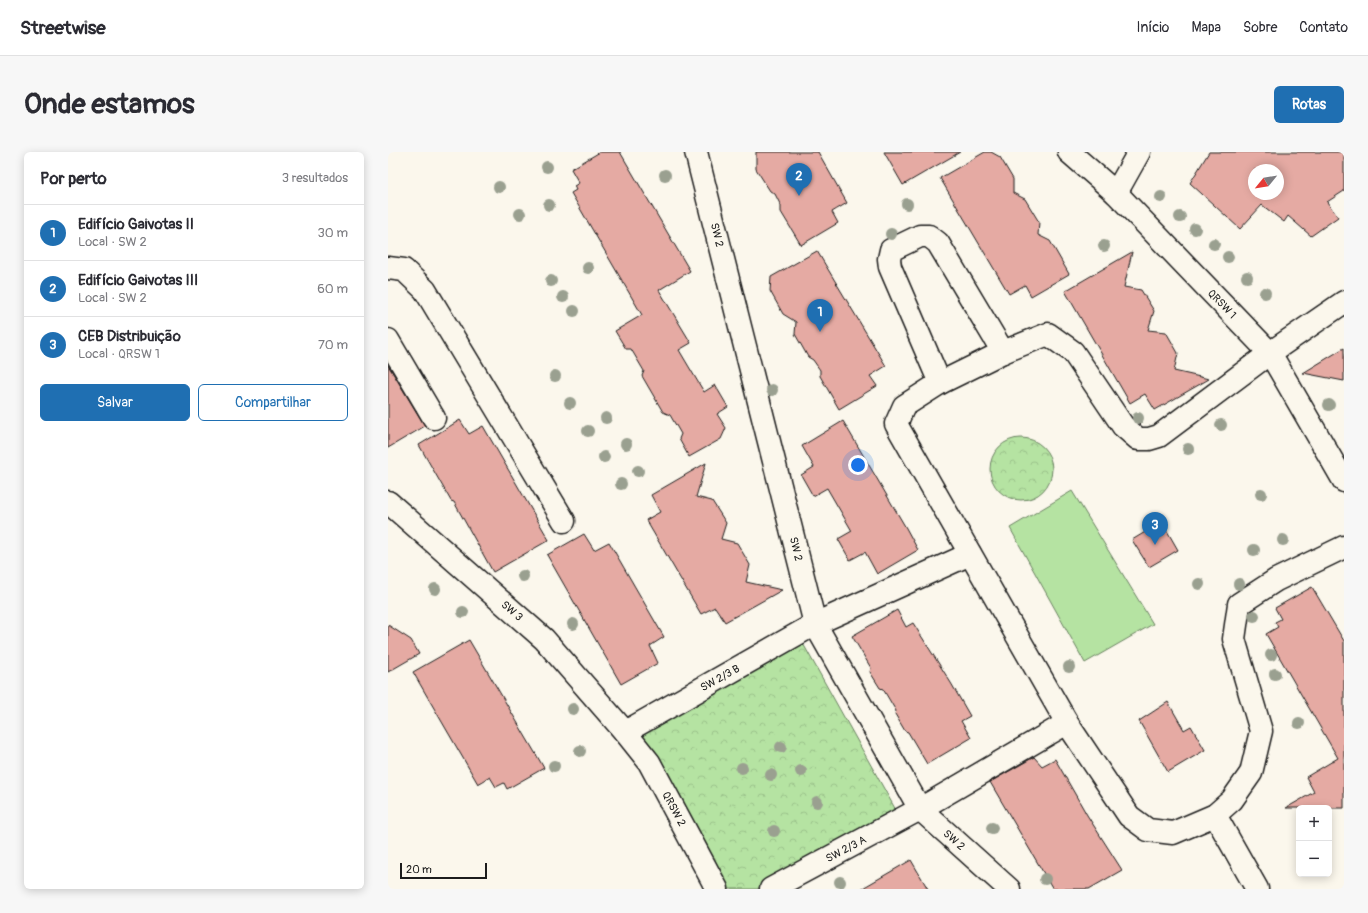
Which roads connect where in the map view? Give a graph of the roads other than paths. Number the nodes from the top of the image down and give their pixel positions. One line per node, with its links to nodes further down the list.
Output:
1 (696, 152): 17 (street, SW 2)
2 (1069, 152): 4 (street, QRSW 1)
3 (1139, 152): 4 (street)
4 (1116, 193): 9 (street, QRSW 1)
5 (388, 268): 14 (street)
6 (1344, 302): 9 (street)
7 (388, 340): 11 (street)
8 (1003, 352): 9 (street); 10 (street); 10 (street)
9 (1270, 353): 12 (street, QRSW 1)
10 (940, 384): 16 (street)
11 (434, 418)
12 (1344, 481)
13 (388, 502): 19 (street, SW 3)
14 (564, 521)
15 (1344, 547): 21 (street)
16 (970, 554): 17 (street, SW 2/3 B); 18 (street)
17 (815, 624): 19 (street, SW 2/3 B); 20 (street, SW 2)
18 (1067, 723): 20 (street, SW 2/3 A); 21 (street)
19 (625, 732): 22 (street, QRSW 2)
20 (920, 809): 23 (street, SW 2/3 A); 24 (street, SW 2)
21 (1215, 815): 25 (street)
22 (717, 889)
23 (771, 889)
24 (1009, 889)
25 (1257, 889)

